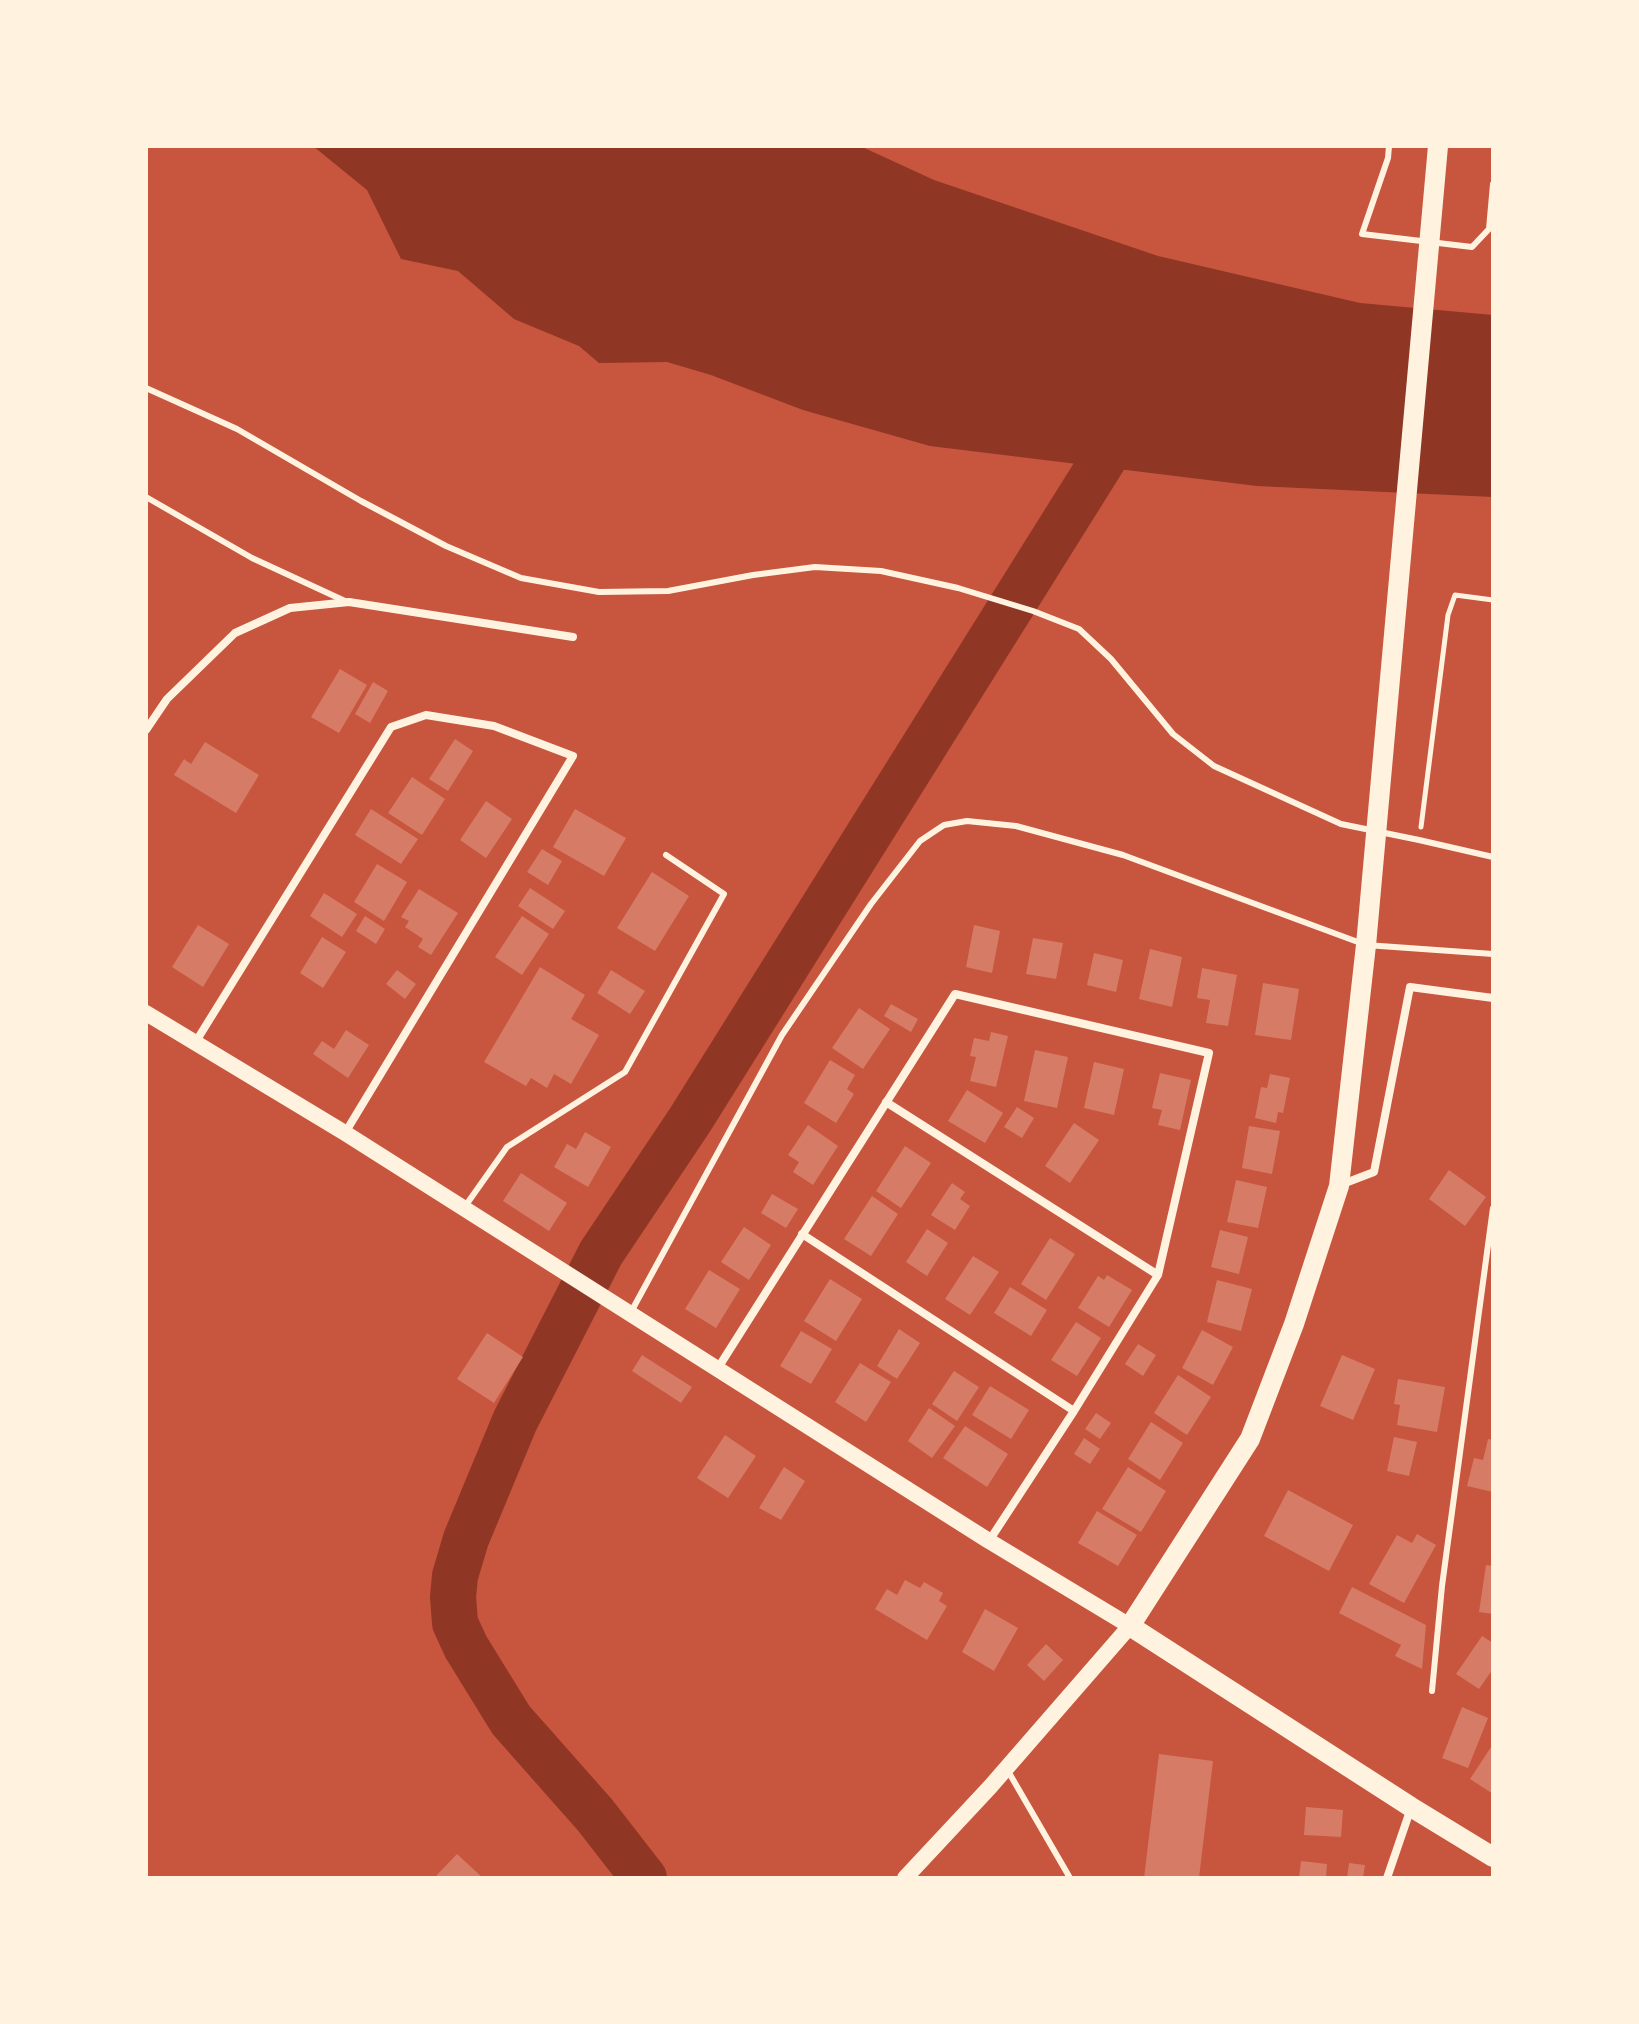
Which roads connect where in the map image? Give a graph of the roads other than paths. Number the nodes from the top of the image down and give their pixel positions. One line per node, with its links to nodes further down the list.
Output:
1 (1389, 146): 3 (lane)
2 (1438, 146): 11 (main road)
3 (1493, 184)
4 (146, 388): 10 (lane)
5 (146, 497): 6 (lane)
6 (349, 602): 7 (street); 8 (street)
7 (573, 637)
8 (146, 730)
9 (666, 855): 19 (lane)
10 (1493, 857)
11 (1366, 945): 12 (lane); 18 (main road); 23 (lane)
12 (1493, 954)
13 (1493, 998): 18 (street)
14 (146, 1013): 15 (main road)
15 (195, 1044): 17 (main road); 17 (street)
16 (886, 1102): 21 (street); 22 (street); 22 (street)
17 (345, 1133): 19 (main road)
18 (1339, 1186): 27 (main road)
19 (464, 1208): 23 (main road)
20 (1493, 1208): 28 (lane)
21 (802, 1234): 24 (street); 25 (street)
22 (1158, 1275): 25 (street)
23 (631, 1312): 24 (main road)
24 (718, 1368): 26 (main road)
25 (1074, 1411): 26 (street)
26 (989, 1541): 27 (main road)
27 (1130, 1626): 29 (main road); 30 (main road)
28 (1432, 1691)
29 (1007, 1769): 32 (main road); 33 (lane)
30 (1411, 1807): 31 (main road); 34 (street)
31 (1492, 1854)
32 (905, 1878)
33 (1070, 1878)
34 (1387, 1878)

